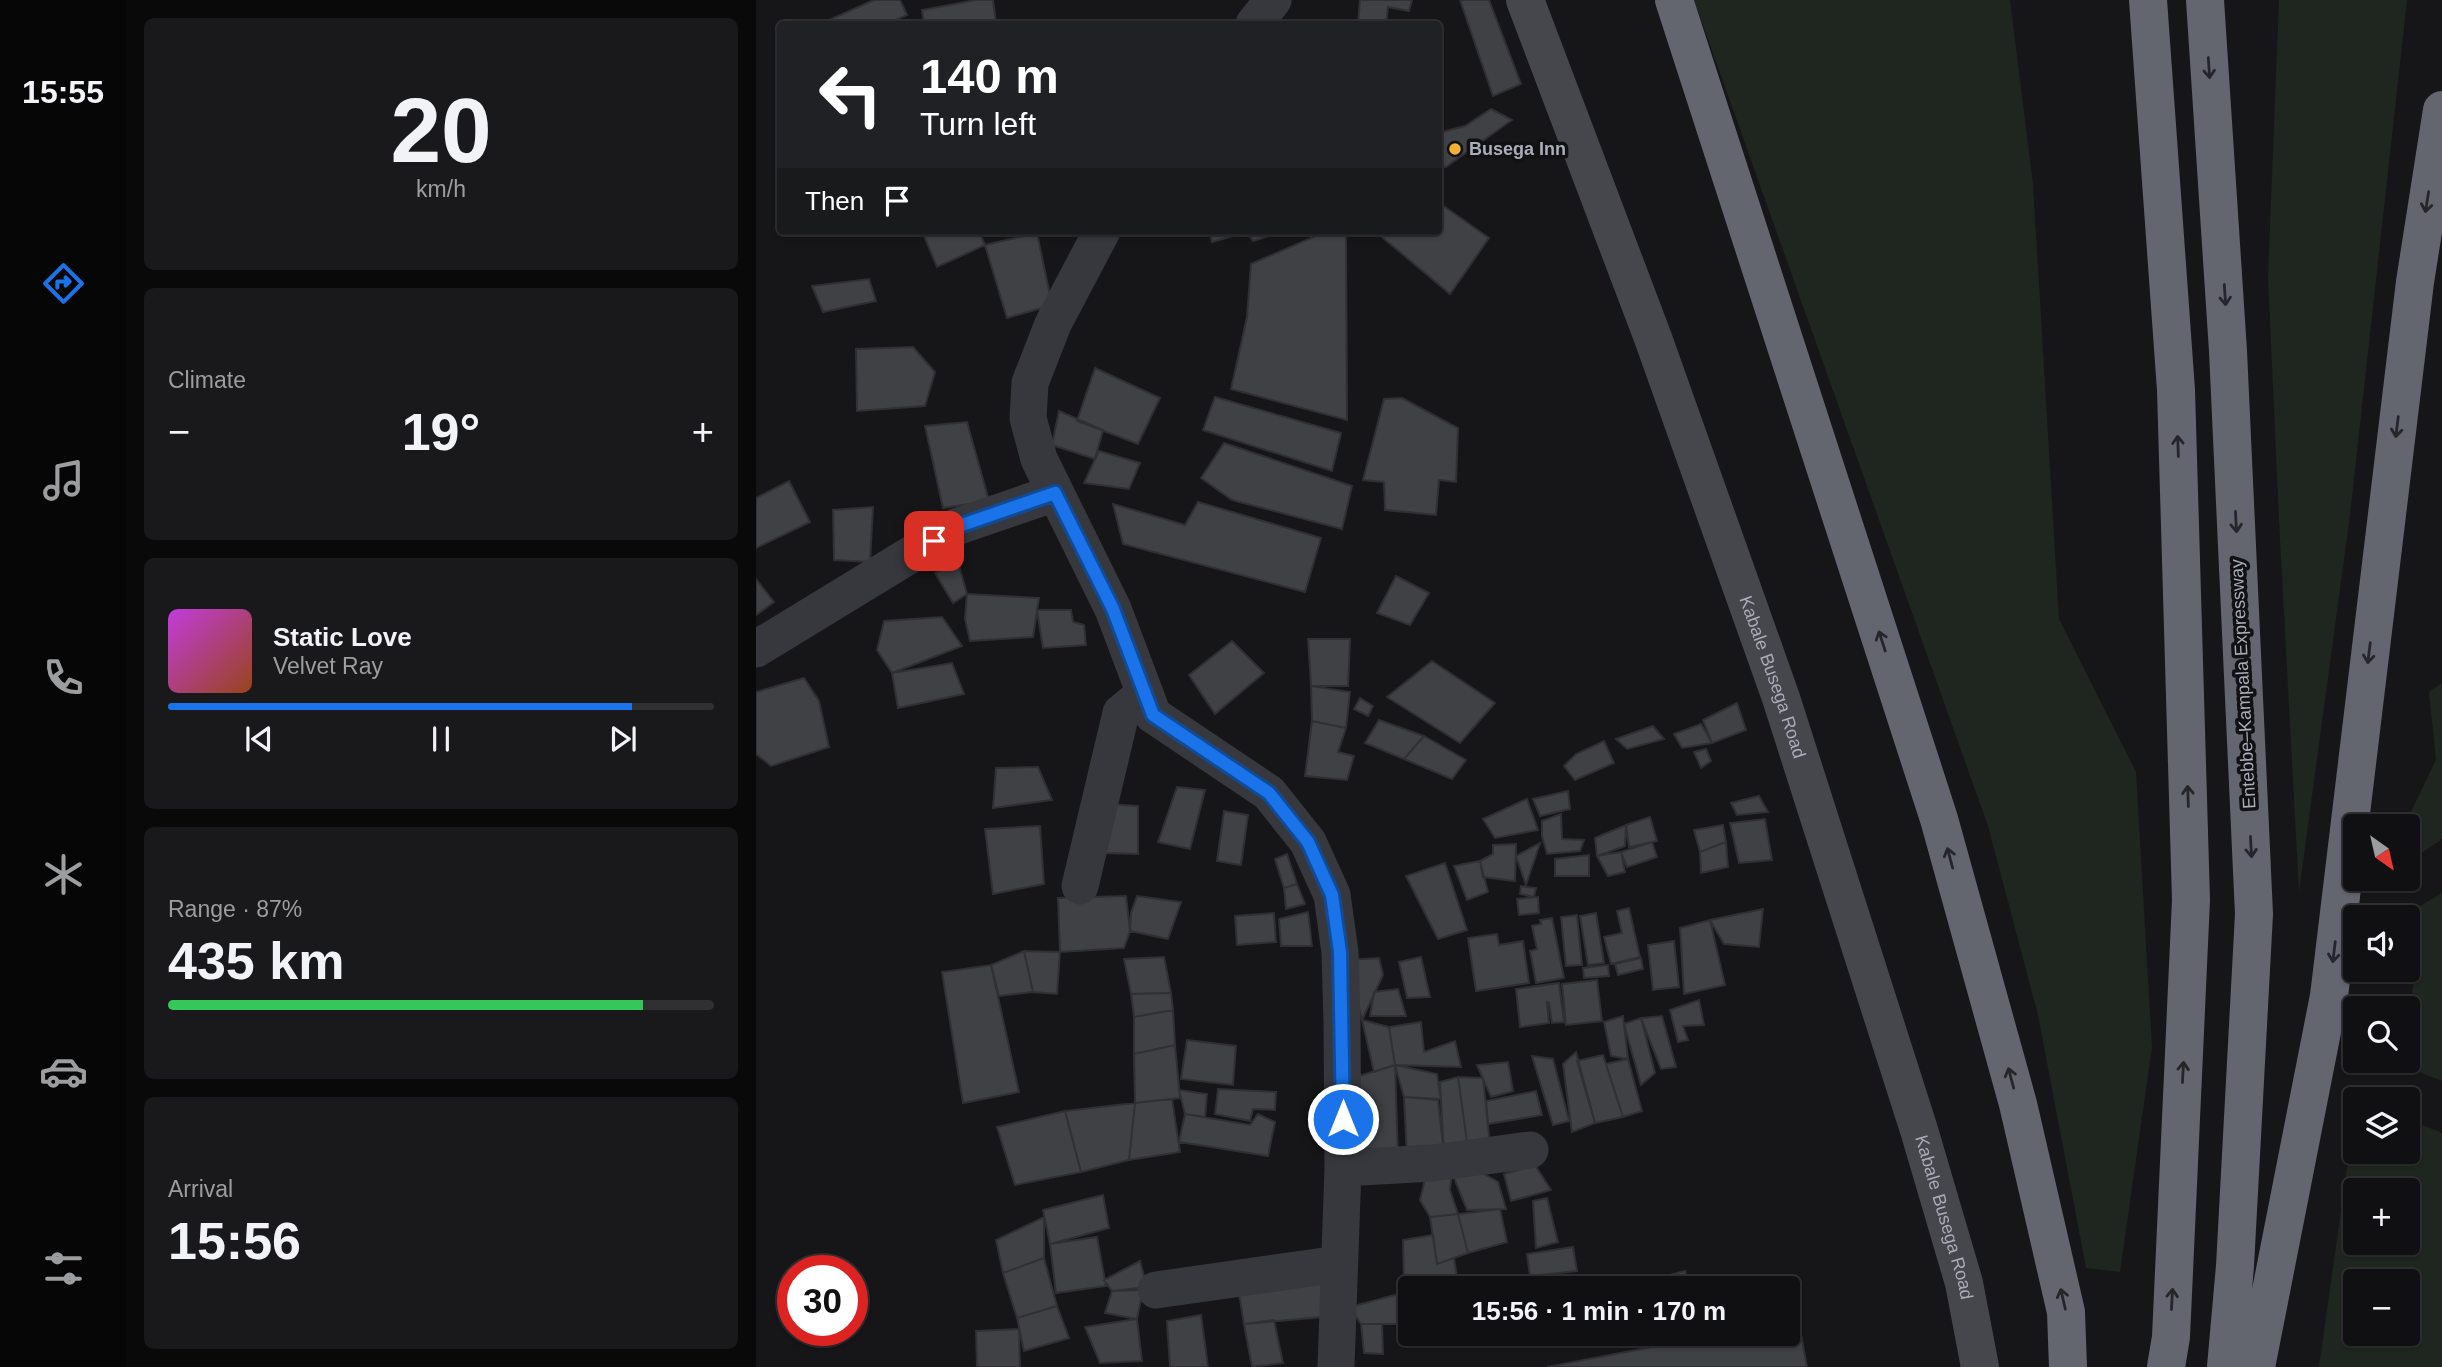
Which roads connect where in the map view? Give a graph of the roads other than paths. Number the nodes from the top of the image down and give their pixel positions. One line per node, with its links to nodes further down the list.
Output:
1 (1273, 0): 6 (street)
2 (1525, 0): 18 (street, Kabale Busega Road)
3 (1674, 0): 19 (highway, one-way to 3)
4 (2148, 0): 20 (highway, one-way to 4)
5 (2205, 0): 21 (highway, Entebbe–Kampala Expressway, one-way to 21)
6 (1256, 21)
7 (2442, 110): 22 (highway, one-way to 22)
8 (1100, 235): 9 (street)
9 (1055, 493): 10 (street); 11 (street)
10 (756, 649)
11 (1145, 693): 12 (street); 14 (street)
12 (1080, 886)
13 (1530, 1150): 14 (street)
14 (1343, 1168): 15 (street)
15 (1339, 1264): 16 (street); 17 (street)
16 (1156, 1290)
17 (1336, 1367)
18 (1980, 1367)
19 (2068, 1367)
20 (2166, 1367)
21 (2226, 1367)
22 (2256, 1367)

